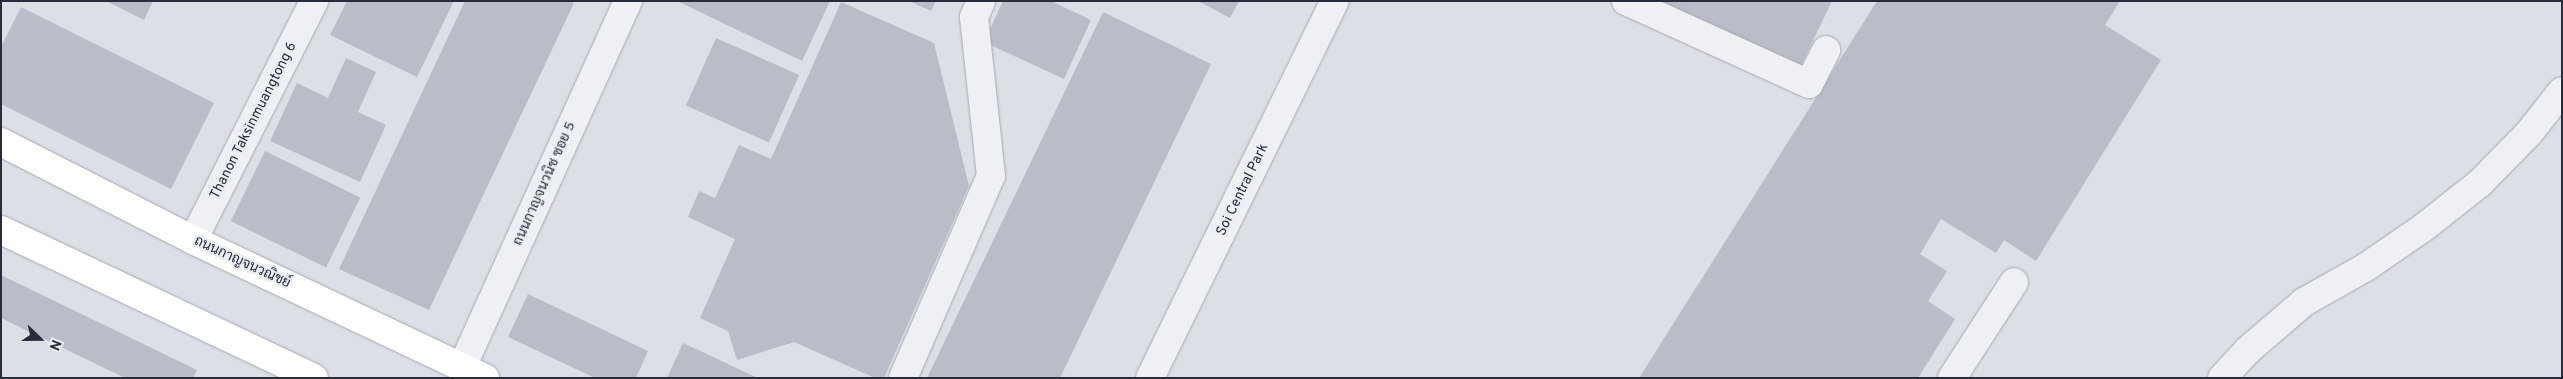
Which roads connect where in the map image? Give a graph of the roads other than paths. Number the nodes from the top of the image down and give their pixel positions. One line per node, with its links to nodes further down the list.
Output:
1 (314, 1): 10 (street, Thanon Taksinmuangtong 6)
2 (628, 1): 12 (street, ถนนกาญจนวนิช ซอย 5)
3 (981, 1): 14 (street)
4 (1335, 1): 15 (street, Soi Central Park)
5 (1626, 1): 6 (street)
6 (1826, 50)
7 (2562, 91): 17 (street)
8 (1, 142): 10 (main road, ถนนกาญจนวณิชย์)
9 (1, 230): 13 (main road)
10 (193, 240): 12 (main road, ถนนกาญจนวณิชย์)
11 (2014, 282): 16 (street)
12 (474, 372)
13 (314, 378)
14 (903, 378)
15 (1150, 378)
16 (1952, 378)
17 (2222, 378)

